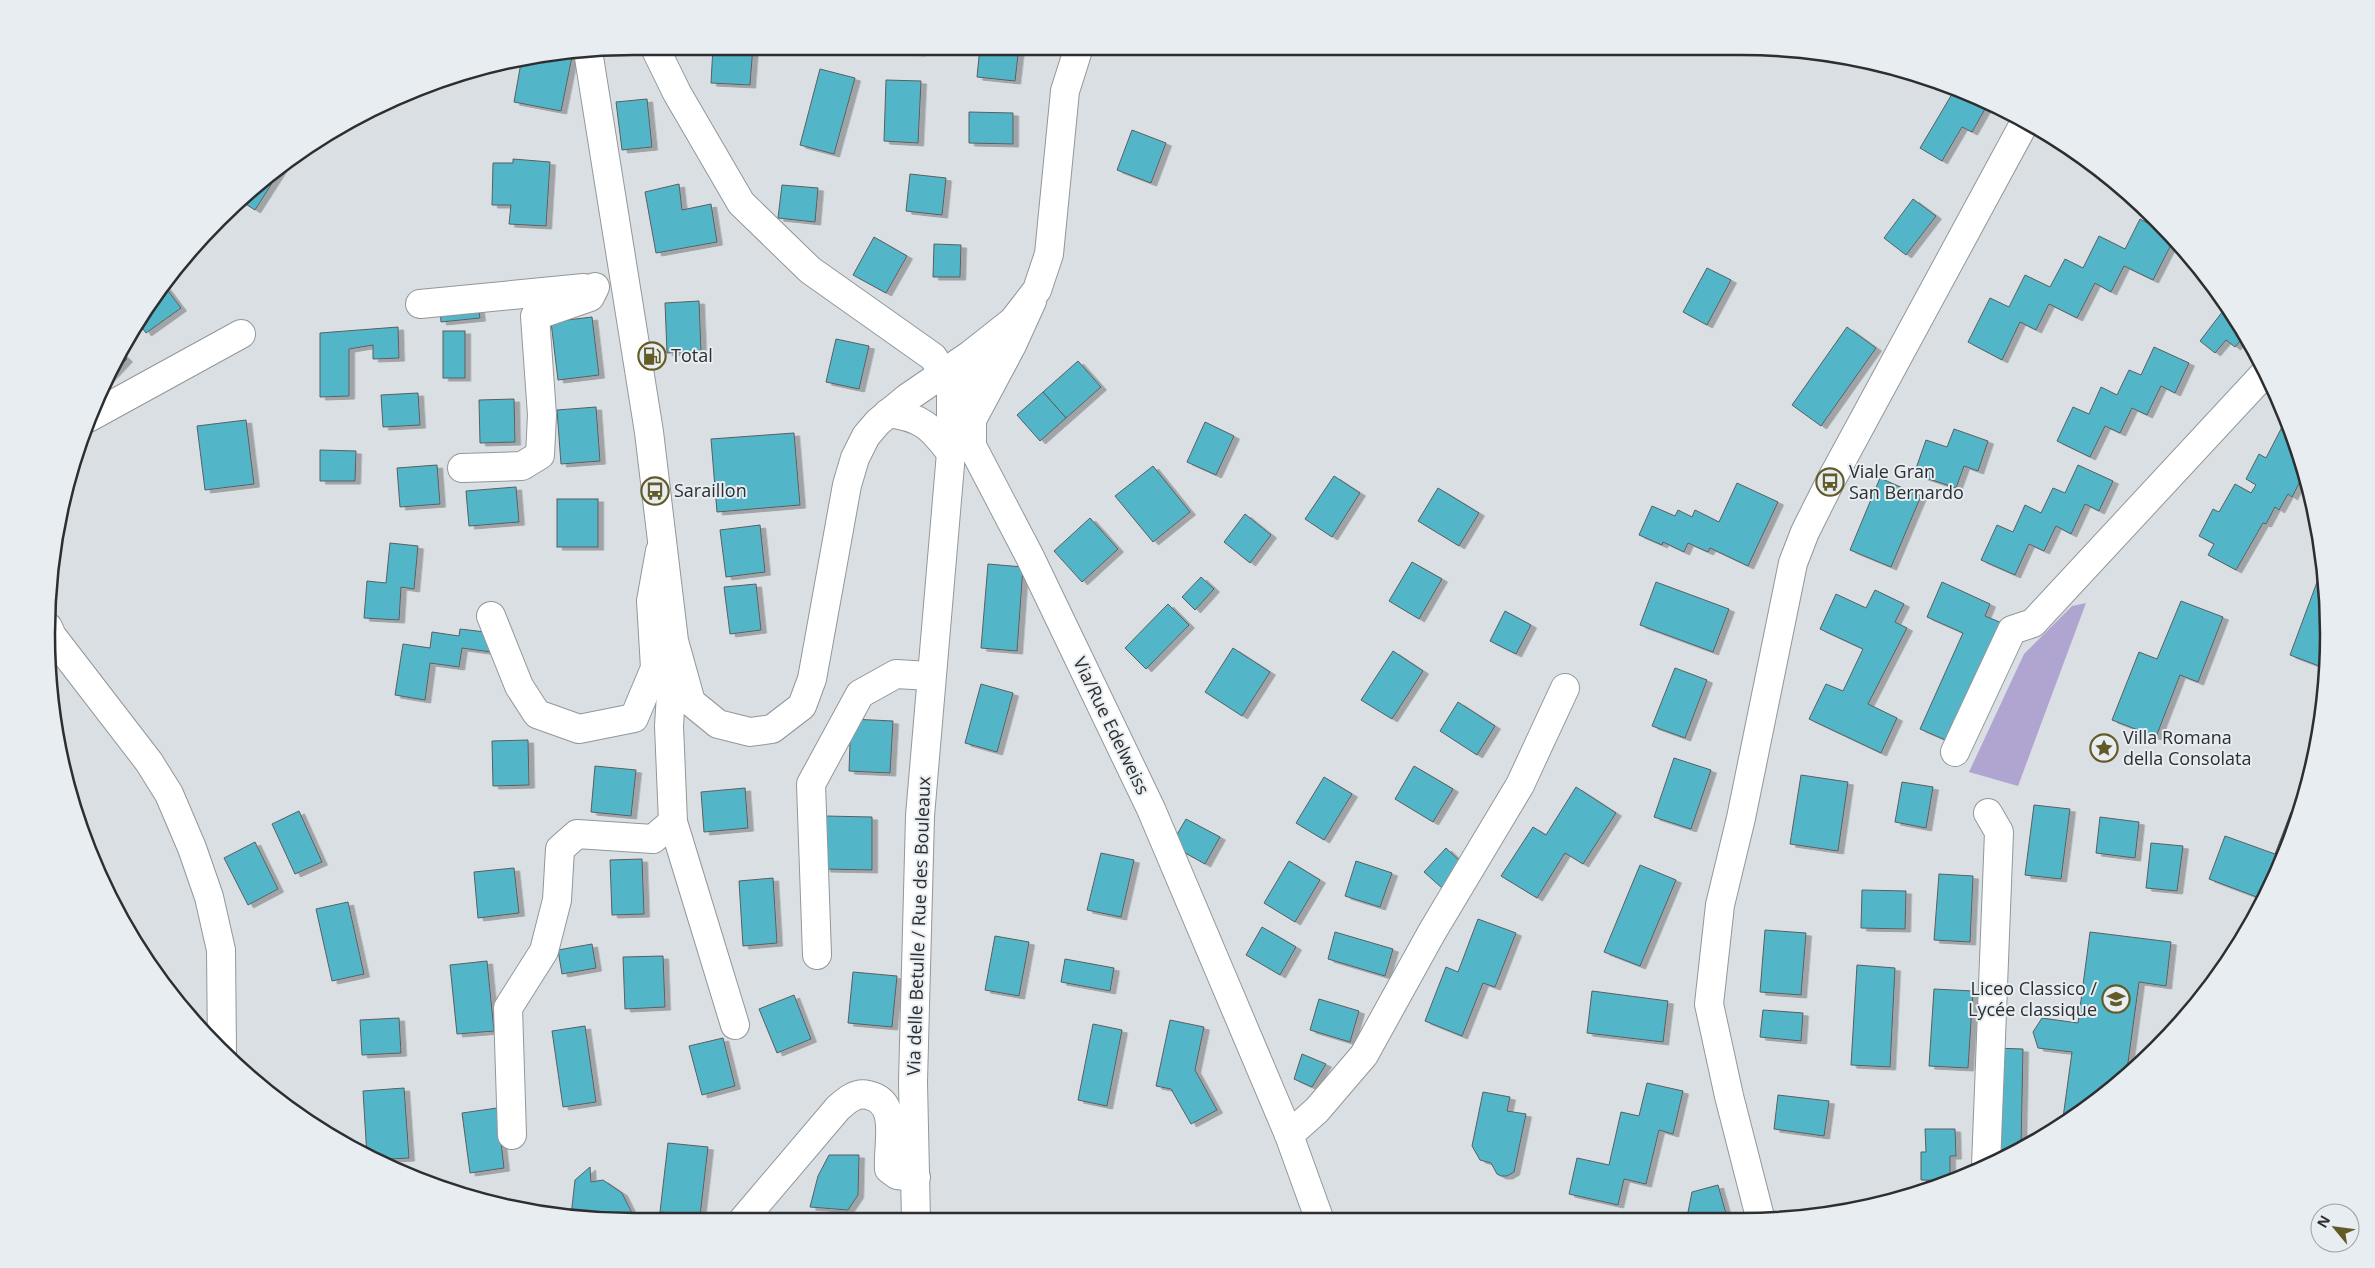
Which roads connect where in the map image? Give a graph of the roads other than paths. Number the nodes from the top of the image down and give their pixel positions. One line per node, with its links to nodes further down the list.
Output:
1 (658, 55): 11 (street)
2 (1076, 55): 7 (street)
3 (589, 57): 5 (street)
4 (2022, 128): 36 (street)
5 (625, 282): 6 (street); 17 (street)
6 (595, 287): 8 (street); 16 (street)
7 (1037, 290): 10 (street); 30 (street, Via/Rue Edelweiss)
8 (420, 304)
9 (241, 334): 13 (street)
10 (991, 339): 11 (street); 15 (street)
11 (944, 374): 14 (street); 15 (street)
12 (2260, 378): 23 (street)
13 (99, 412)
14 (888, 412): 15 (street); 20 (street)
15 (951, 453): 21 (street, Via delle Betulle / Rue des Bouleaux)
16 (462, 468)
17 (661, 542): 18 (street); 20 (street)
18 (491, 616)
19 (55, 636): 28 (street)
20 (674, 641): 25 (street)
21 (930, 676): 26 (street); 32 (street, Via delle Betulle / Rue des Bouleaux)
22 (1565, 688): 30 (street)
23 (1955, 752)
24 (1988, 813): 31 (street)
25 (673, 822): 27 (street); 29 (street)
26 (817, 955)
27 (735, 1025)
28 (222, 1040)
29 (512, 1135)
30 (1289, 1135): 35 (street, Via/Rue Edelweiss)
31 (1986, 1158)
32 (916, 1177): 33 (street); 34 (street, Via delle Betulle / Rue des Bouleaux)
33 (749, 1213)
34 (916, 1213)
35 (1317, 1213)
36 (1759, 1213)

